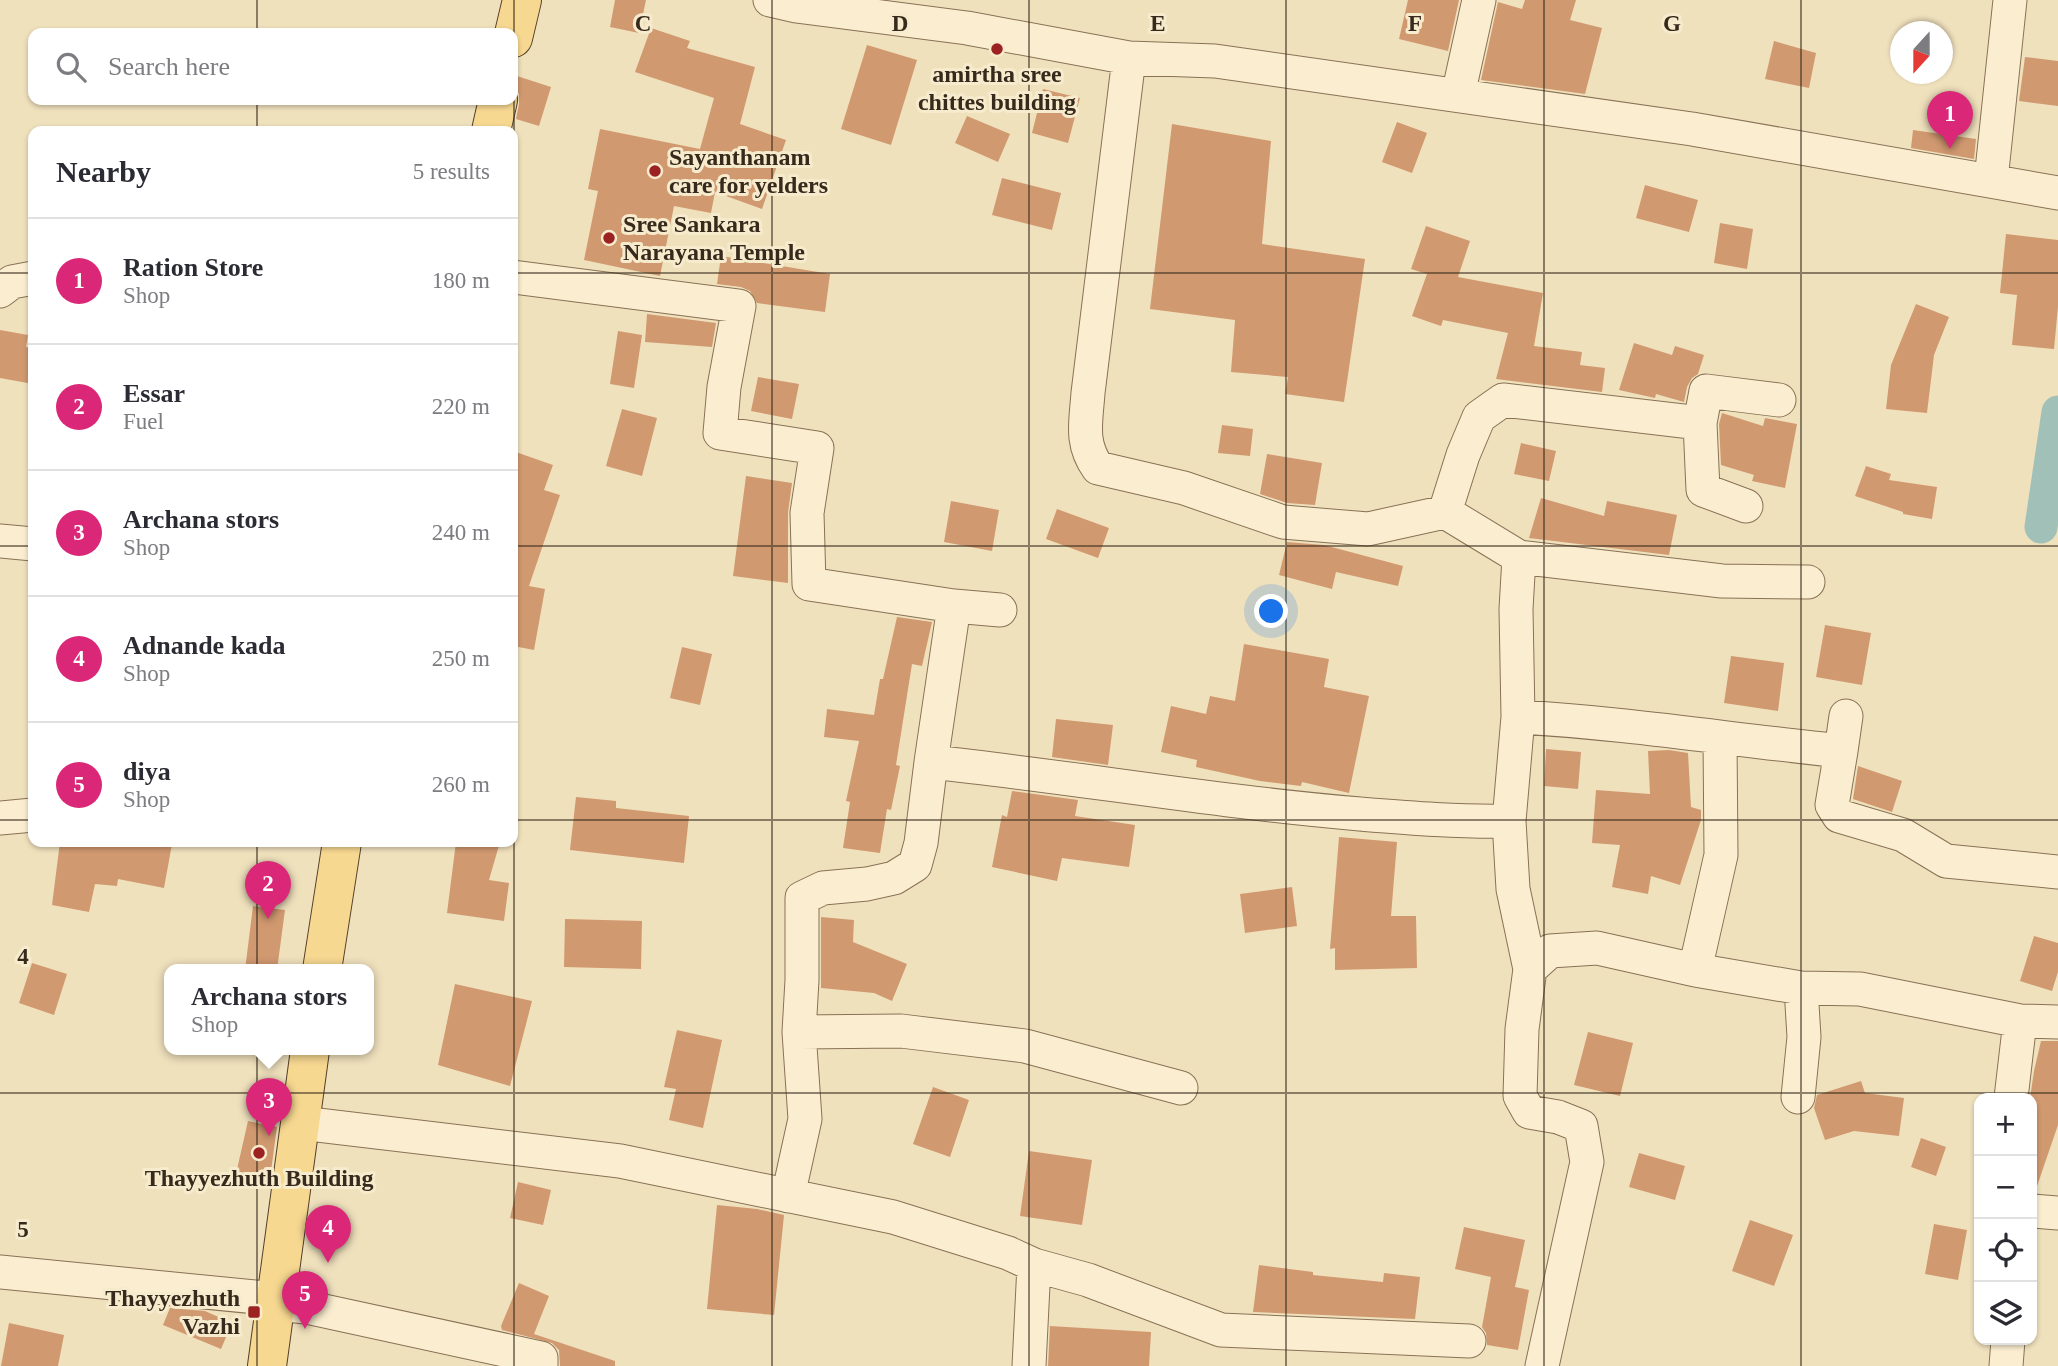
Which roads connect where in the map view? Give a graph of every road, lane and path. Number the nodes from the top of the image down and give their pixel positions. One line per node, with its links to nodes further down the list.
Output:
1 (522, 0): 5 (main road)
2 (770, 0): 6 (street)
3 (1479, 0): 7 (street)
4 (2010, 0): 10 (street)
5 (515, 28)
6 (1129, 58): 7 (street); 18 (street)
7 (1458, 95): 10 (street)
8 (497, 105): 9 (main road)
9 (492, 126)
10 (1991, 180): 11 (street)
11 (2055, 192)
12 (518, 278): 23 (street)
13 (28, 279): 14 (street)
14 (0, 291)
15 (1779, 400): 16 (street)
16 (1700, 423): 17 (street); 18 (street)
17 (1746, 506)
18 (1445, 512): 21 (street)
19 (0, 541): 20 (street)
20 (28, 544)
21 (1519, 558): 22 (street); 26 (street)
22 (1808, 582)
23 (954, 606): 24 (street); 29 (street)
24 (1000, 610)
25 (1846, 716): 28 (street)
26 (1518, 717): 27 (street); 32 (street)
27 (1720, 738): 28 (street); 37 (street)
28 (1841, 751): 34 (street)
29 (931, 762): 32 (street); 41 (street)
30 (28, 815): 31 (street)
31 (0, 818)
32 (1509, 821): 36 (street)
33 (341, 847): 35 (main road)
34 (2058, 872)
35 (323, 964)
36 (1530, 968): 37 (street); 58 (street)
37 (1695, 970): 38 (street)
38 (1801, 988): 39 (street); 45 (street)
39 (2020, 1021): 40 (street); 44 (street)
40 (2058, 1022)
41 (799, 1032): 43 (street); 47 (street)
42 (309, 1055): 46 (main road)
43 (1181, 1088)
44 (2012, 1093)
45 (1798, 1097)
46 (301, 1123): 47 (street); 52 (main road)
47 (788, 1196): 50 (street)
48 (2037, 1211): 49 (street)
49 (2058, 1213)
50 (1034, 1265): 53 (street); 57 (street)
51 (0, 1272): 52 (street)
52 (276, 1302): 55 (main road); 56 (street)
53 (1469, 1341)
54 (2008, 1345): 59 (street)
55 (267, 1366)
56 (541, 1366)
57 (1029, 1366)
58 (1542, 1366)
59 (2006, 1366)

